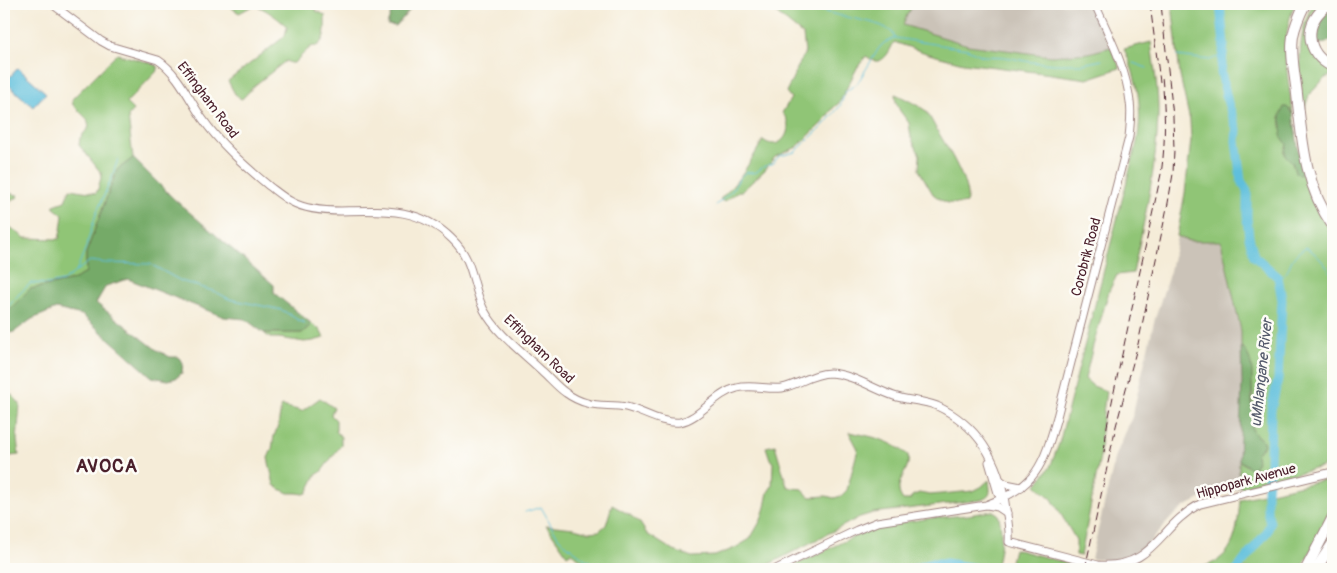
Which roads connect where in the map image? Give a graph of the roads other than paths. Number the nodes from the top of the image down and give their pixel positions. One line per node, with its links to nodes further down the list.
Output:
1 (52, 4): 7 (street, Effingham Road)
2 (1095, 4): 10 (street, Corobrik Road)
3 (1305, 4): 6 (highway)
4 (1329, 4): 5 (highway)
5 (1333, 67)
6 (1333, 226)
7 (987, 452): 9 (street, Effingham Road); 11 (street, Effingham Road)
8 (1333, 472): 13 (street, Hippopark Avenue)
9 (1000, 480): 10 (street); 11 (street, Effingham Road)
10 (1021, 487): 11 (street, Corobrik Road)
11 (1003, 498): 12 (street, Corobrik Road); 13 (street)
12 (986, 505): 13 (street); 16 (street, Corobrik Road)
13 (1006, 510)
14 (1333, 517): 17 (highway)
15 (1333, 543): 18 (highway)
16 (776, 569)
17 (1306, 569)
18 (1316, 569)

